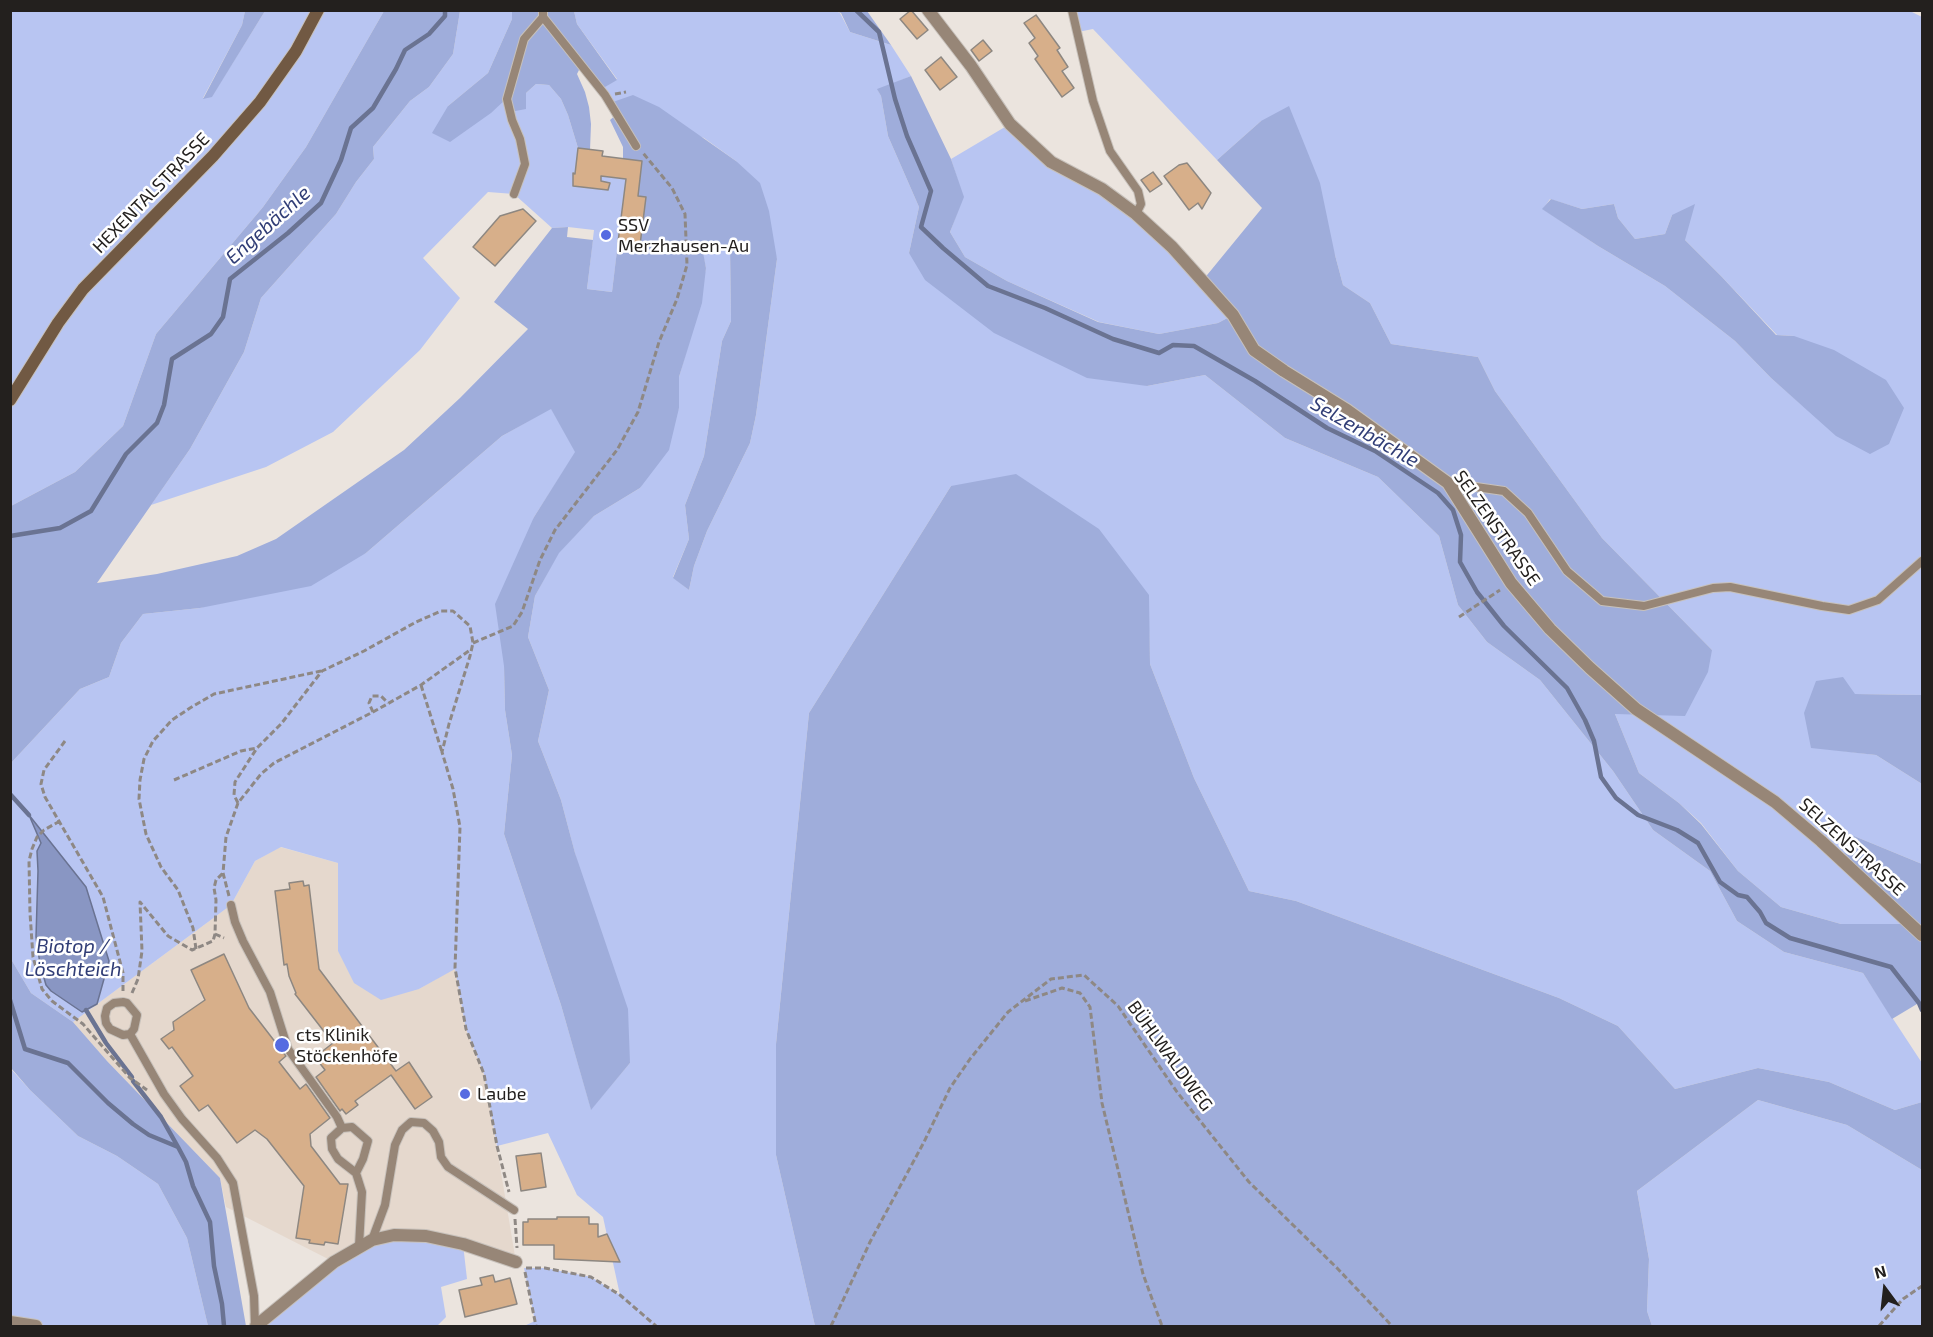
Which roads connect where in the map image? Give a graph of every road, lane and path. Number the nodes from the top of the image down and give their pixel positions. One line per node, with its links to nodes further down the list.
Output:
1 (318, 10): 8 (main road, HEXENTALSTRASSE)
2 (928, 10): 7 (street, SELZENSTRASSE)
3 (1072, 10): 7 (lane)
4 (543, 14): 5 (lane); 6 (lane)
5 (636, 146): 13 (path)
6 (514, 194)
7 (1136, 214): 9 (street, SELZENSTRASSE)
8 (10, 400)
9 (1448, 483): 10 (lane); 28 (street, SELZENSTRASSE)
10 (1923, 561)
11 (1497, 591): 12 (path)
12 (1459, 617)
13 (473, 643): 14 (path); 15 (path)
14 (472, 649): 16 (path); 21 (path)
15 (322, 671): 20 (path); 30 (path)
16 (421, 685): 17 (path); 21 (path)
17 (388, 703): 18 (path); 18 (path)
18 (373, 712): 23 (path)
19 (65, 741): 24 (path)
20 (257, 748): 22 (path); 23 (path)
21 (442, 752): 37 (path)
22 (174, 780)
23 (238, 804): 25 (path)
24 (60, 821): 31 (path); 34 (path)
25 (223, 873): 26 (path); 27 (path)
26 (231, 905): 35 (lane)
27 (215, 934): 29 (path); 30 (path)
28 (1923, 935)
29 (224, 938)
30 (196, 949): 31 (path)
31 (125, 1002): 33 (lane); 33 (lane)
32 (1022, 1002): 47 (path, BÜHLWALDWEG); 48 (path); 49 (path, BÜHLWALDWEG)
33 (130, 1034): 34 (lane)
34 (164, 1094): 44 (lane)
35 (342, 1128): 36 (lane); 36 (lane)
36 (356, 1173): 39 (lane)
37 (514, 1210): 38 (lane); 40 (path)
38 (372, 1240): 39 (street); 40 (street)
39 (359, 1246): 44 (street)
40 (519, 1261): 45 (path); 46 (path)
41 (1923, 1286): 50 (path)
42 (10, 1322): 43 (street)
43 (36, 1326)
44 (255, 1326)
45 (536, 1326)
46 (656, 1326)
47 (831, 1326)
48 (1162, 1326)
49 (1392, 1326)
50 (1879, 1326)

